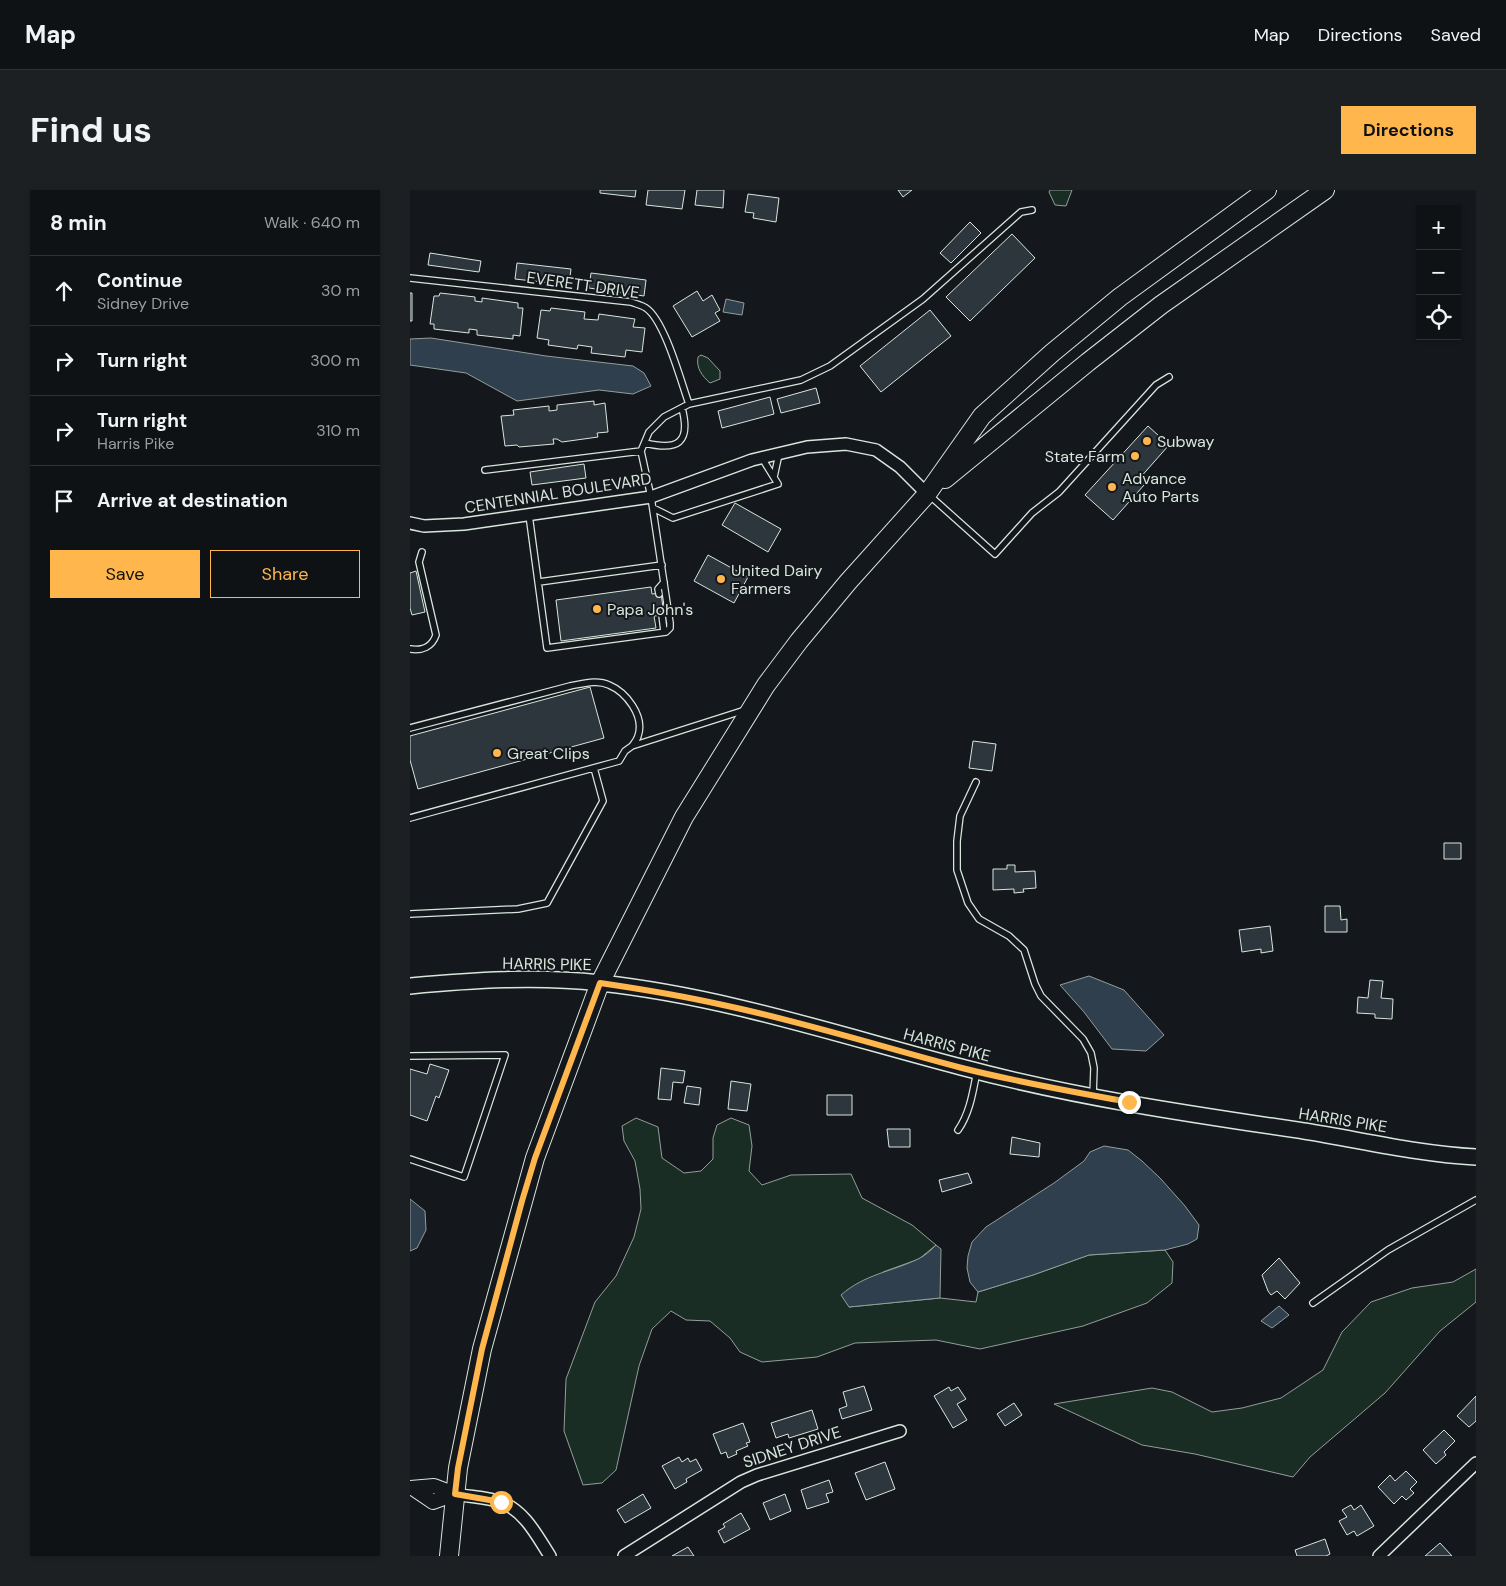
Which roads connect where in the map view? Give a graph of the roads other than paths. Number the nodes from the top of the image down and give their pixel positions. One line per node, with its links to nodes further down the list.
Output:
1 (1267, 190): 14 (main road)
2 (1325, 190): 14 (main road)
3 (1032, 210): 6 (lane)
4 (410, 278): 6 (lane, EVERETT DRIVE)
5 (1169, 377): 14 (lane)
6 (689, 404): 7 (lane)
7 (682, 408): 8 (lane); 8 (lane)
8 (644, 443): 9 (lane)
9 (641, 451): 12 (lane); 15 (lane)
10 (779, 454): 11 (street, CENTENNIAL BOULEVARD); 13 (lane); 14 (street, CENTENNIAL BOULEVARD)
11 (762, 458): 13 (lane); 15 (street, CENTENNIAL BOULEVARD)
12 (485, 470)
13 (774, 477): 15 (lane)
14 (927, 494): 26 (main road)
15 (652, 502): 16 (street, CENTENNIAL BOULEVARD); 19 (lane)
16 (529, 514): 17 (street, CENTENNIAL BOULEVARD); 20 (lane)
17 (410, 523)
18 (422, 552): 25 (lane)
19 (662, 565): 20 (lane); 21 (lane)
20 (538, 582): 24 (lane)
21 (664, 582): 22 (lane); 24 (lane)
22 (659, 594)
23 (662, 615): 24 (lane)
24 (664, 632)
25 (410, 649)
26 (749, 709): 28 (lane); 33 (main road)
27 (410, 728): 28 (lane)
28 (632, 746): 29 (lane)
29 (594, 768): 31 (lane); 32 (lane)
30 (976, 782): 37 (lane)
31 (410, 818)
32 (410, 914)
33 (600, 983): 34 (main road, HARRIS PIKE); 36 (main road, HARRIS PIKE); 46 (main road)
34 (410, 986)
35 (410, 1056): 40 (lane)
36 (977, 1071): 37 (main road, HARRIS PIKE); 38 (lane)
37 (1093, 1096): 39 (main road, HARRIS PIKE)
38 (958, 1130)
39 (1476, 1157)
40 (410, 1159)
41 (1476, 1200): 42 (lane)
42 (1313, 1303)
43 (900, 1431): 49 (street, SIDNEY DRIVE)
44 (1476, 1463): 50 (street)
45 (412, 1488): 46 (street)
46 (455, 1494): 47 (main road); 48 (street)
47 (449, 1556)
48 (550, 1556)
49 (624, 1556)
50 (1379, 1556)

